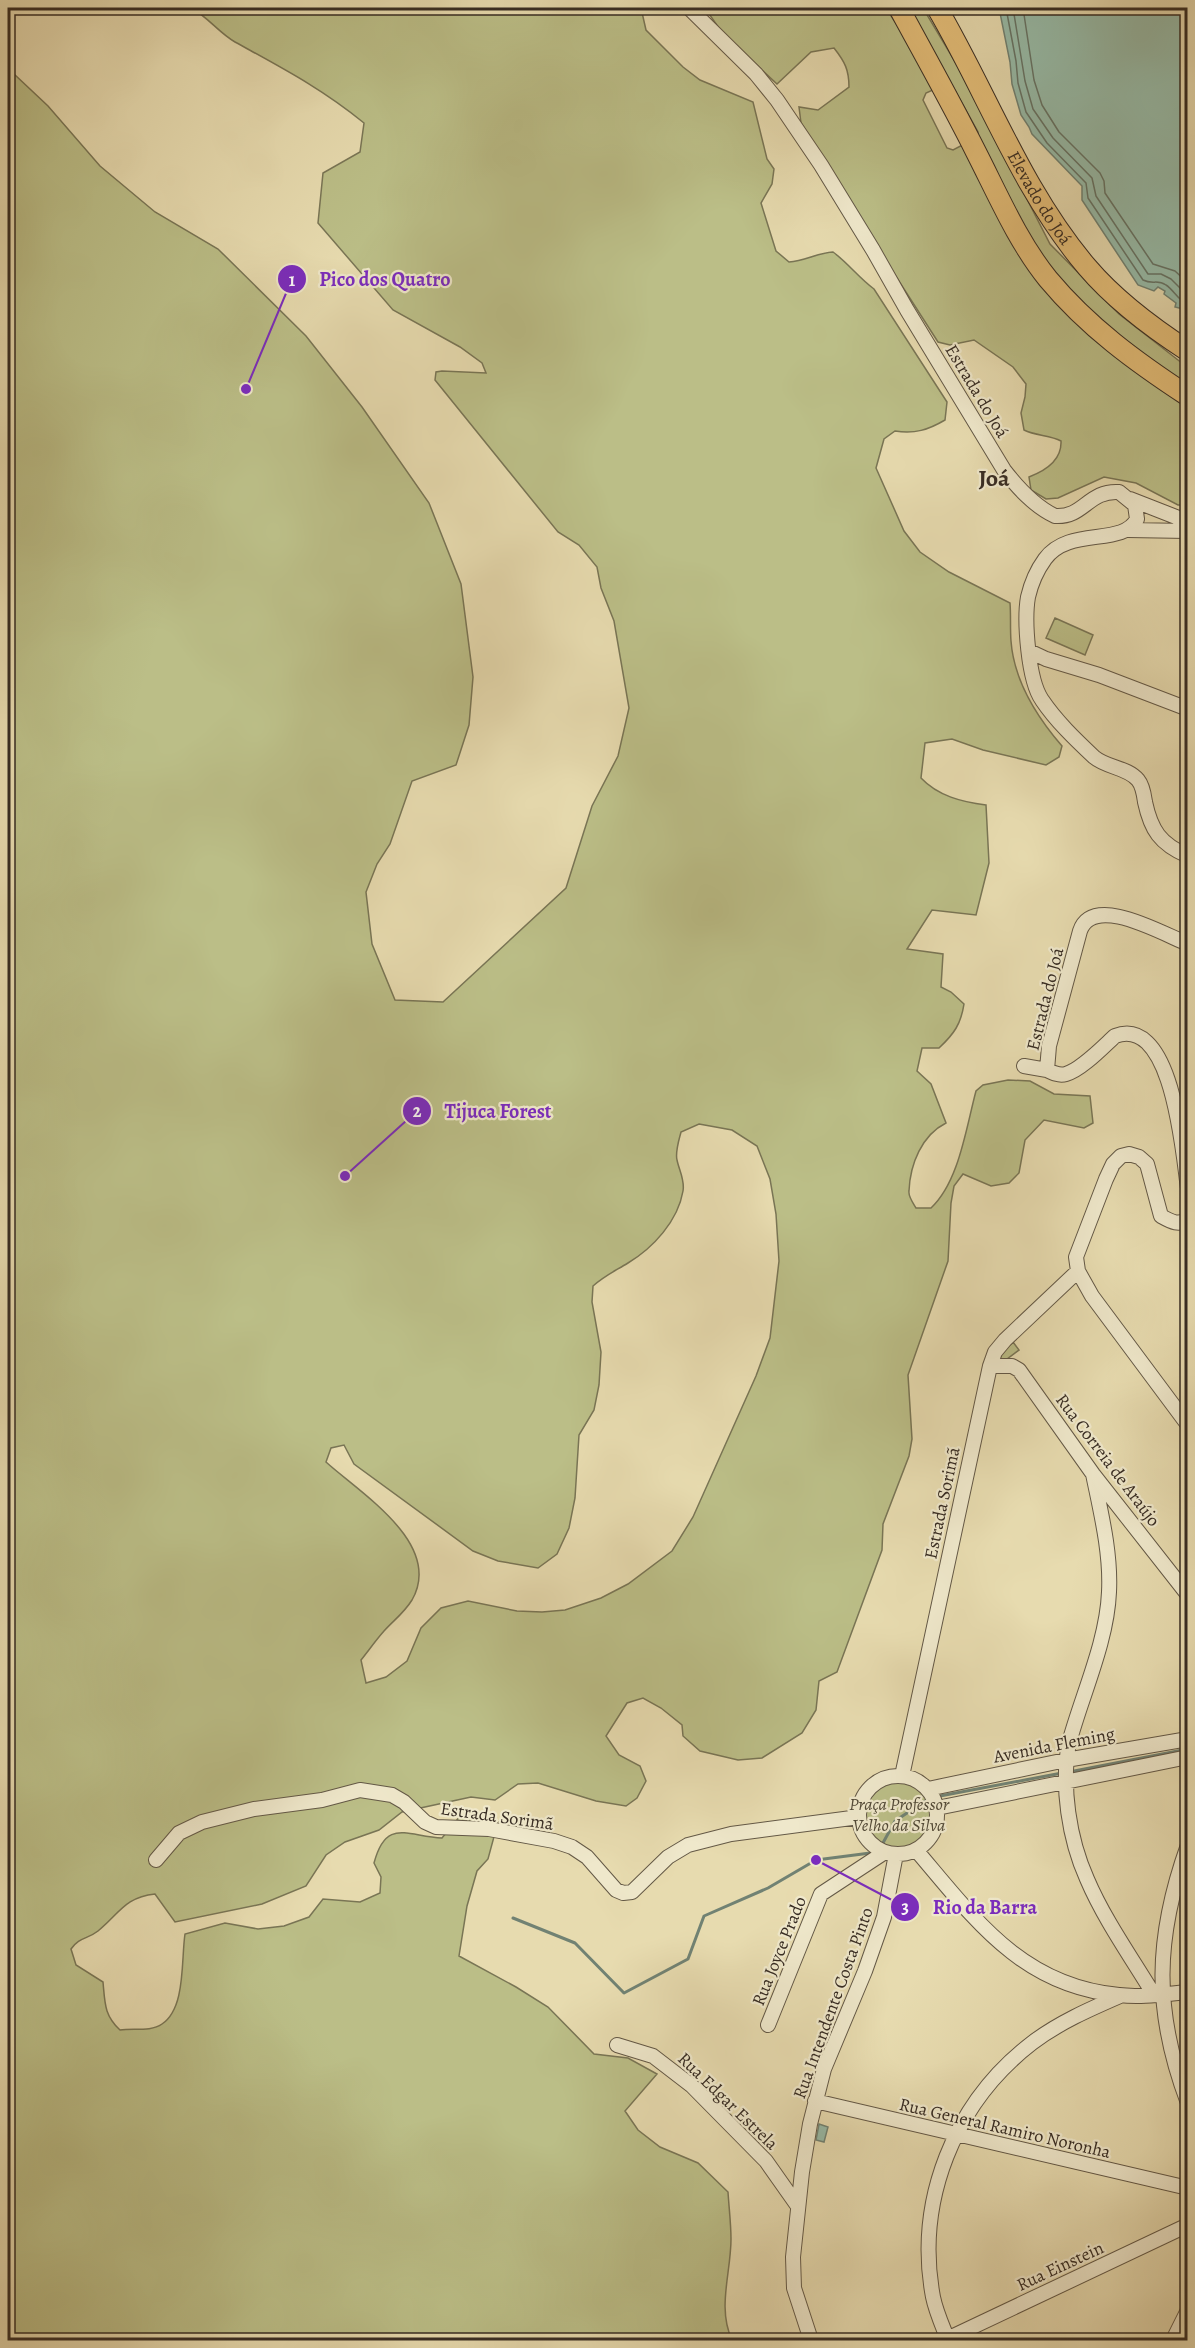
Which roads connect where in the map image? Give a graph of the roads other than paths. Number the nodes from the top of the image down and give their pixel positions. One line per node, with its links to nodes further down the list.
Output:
1 (689, 8): 6 (street, Estrada do Joá)
2 (899, 8): 5 (highway)
3 (937, 8): 4 (highway, Elevado do Joá)
4 (1188, 350)
5 (1188, 396)
6 (1130, 499): 7 (street, Estrada do Joá); 8 (street)
7 (1188, 525)
8 (1128, 530): 9 (street); 10 (street)
9 (1188, 531)
10 (1029, 651): 11 (street); 12 (street)
11 (1188, 709)
12 (1188, 856)
13 (1188, 944): 15 (street, Estrada do Joá)
14 (1024, 1066): 15 (street)
15 (1047, 1071): 16 (street, Estrada do Joá)
16 (1188, 1188)
17 (1188, 1218): 18 (street)
18 (1078, 1271): 19 (street, Estrada Sorimã); 20 (street)
19 (990, 1366): 21 (street, Rua Correia de Araújo); 28 (street, Estrada Sorimã)
20 (1188, 1425)
21 (1094, 1474): 22 (street, Rua Correia de Araújo); 23 (street)
22 (1131, 1523): 23 (street); 24 (street, Rua Correia de Araújo)
23 (1104, 1530): 27 (street)
24 (1188, 1595)
25 (1188, 1739): 27 (street, Avenida Fleming)
26 (1188, 1757): 27 (street, Avenida Fleming)
27 (1066, 1771): 29 (street, Avenida Fleming); 30 (street, Avenida Fleming); 37 (street)
28 (902, 1776): 29 (street); 31 (street)
29 (929, 1790): 30 (street)
30 (937, 1807): 33 (street)
31 (859, 1817): 34 (street); 35 (street, Estrada Sorimã)
32 (1188, 1845): 37 (street)
33 (916, 1850): 34 (street); 38 (street)
34 (886, 1851): 39 (street, Rua Joyce Prado); 41 (street, Rua Intendente Costa Pinto)
35 (156, 1860)
36 (1188, 1992): 37 (street)
37 (1158, 1994): 38 (street); 42 (street)
38 (1120, 1996): 43 (street)
39 (768, 2025)
40 (617, 2045): 45 (street, Rua Edgar Estrela)
41 (815, 2101): 43 (street, Rua General Ramiro Noronha); 45 (street, Rua Intendente Costa Pinto)
42 (1188, 2103)
43 (955, 2135): 44 (street, Rua General Ramiro Noronha); 49 (street)
44 (1188, 2188)
45 (798, 2205): 48 (street, Rua Intendente Costa Pinto)
46 (1188, 2225): 49 (street, Rua Einstein)
47 (1188, 2310): 50 (street)
48 (811, 2340)
49 (947, 2340)
50 (1173, 2340)

